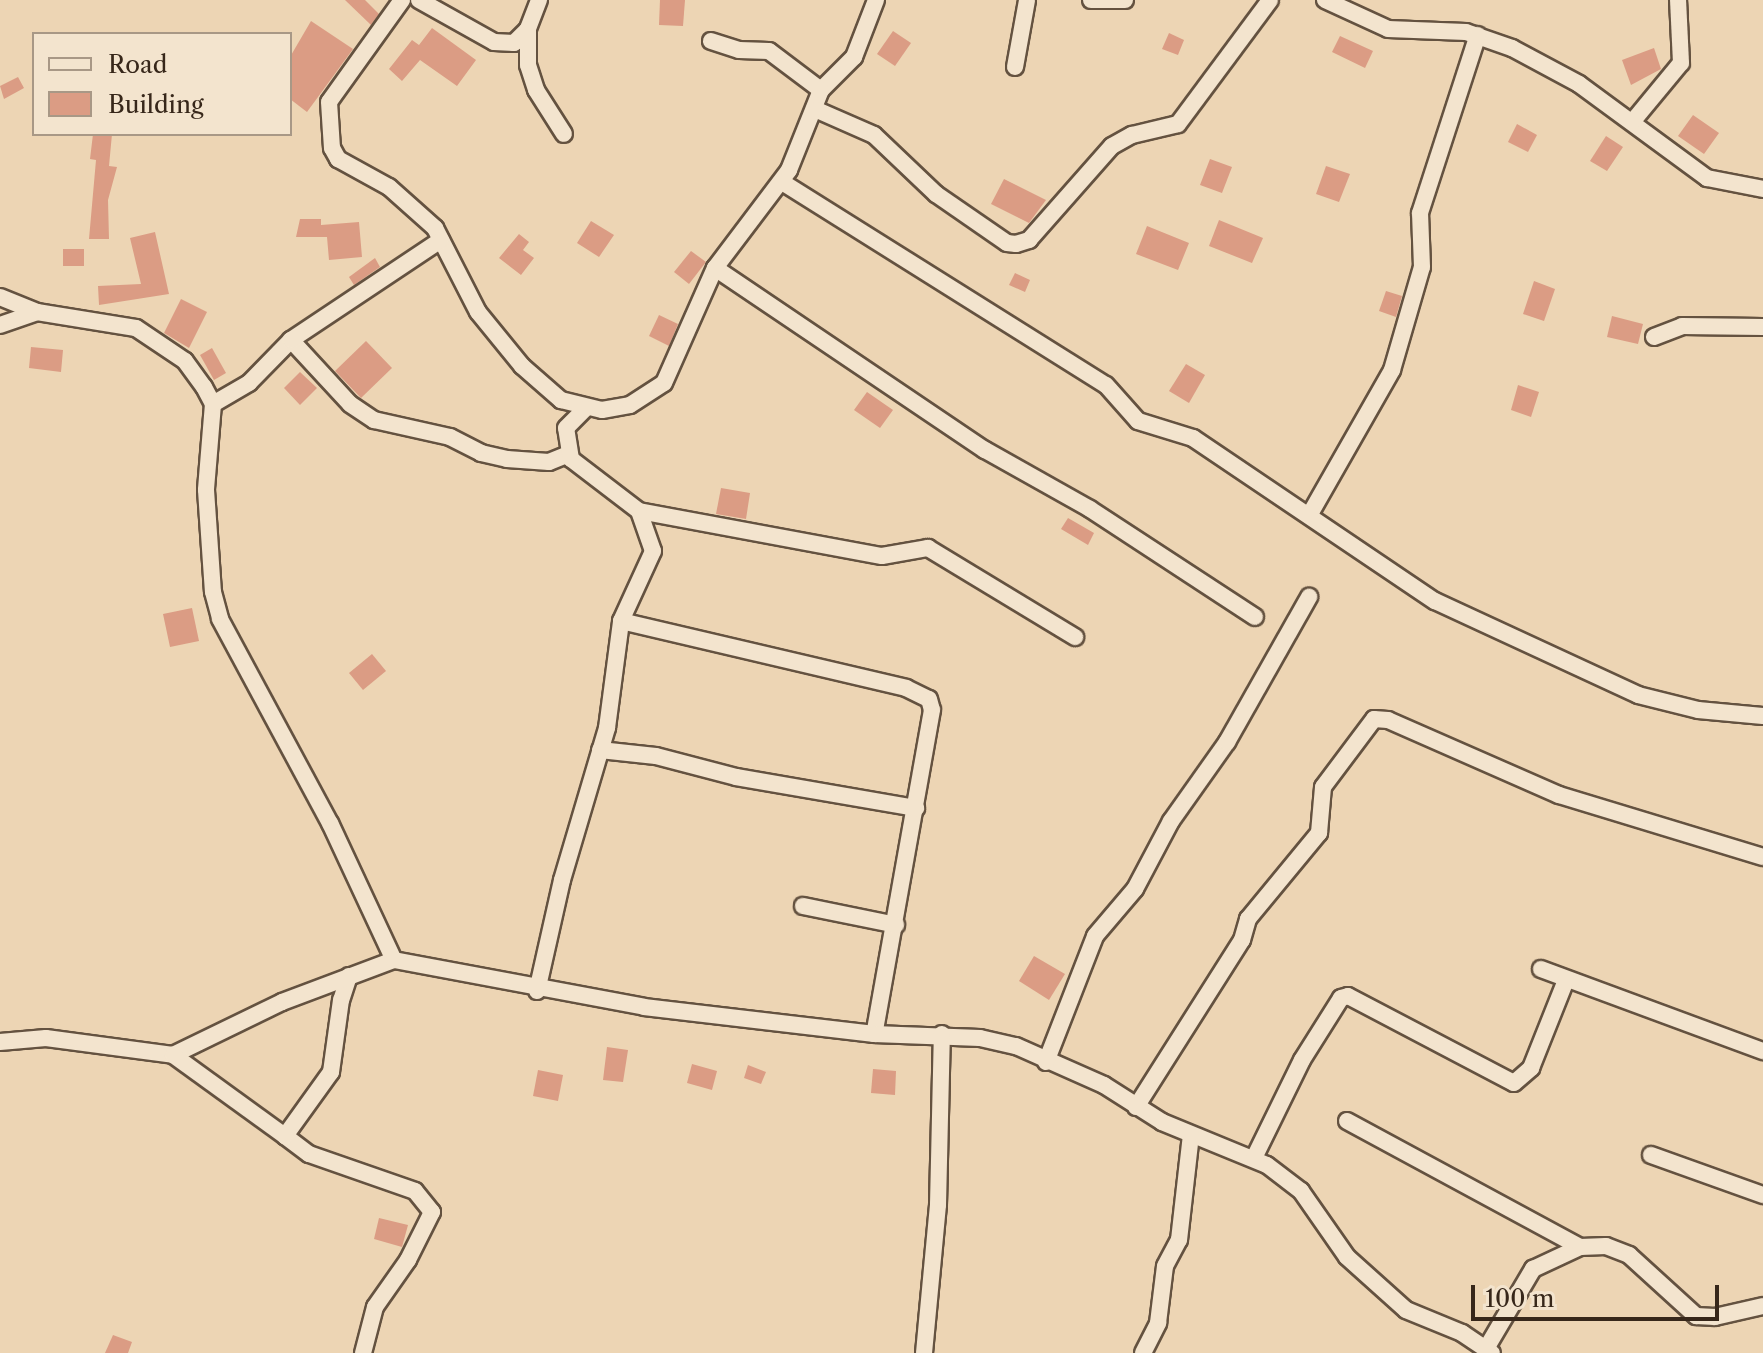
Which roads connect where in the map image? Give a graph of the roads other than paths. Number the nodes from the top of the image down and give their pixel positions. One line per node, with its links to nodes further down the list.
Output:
1 (402, 0): 21 (street)
2 (419, 0): 11 (street)
3 (539, 0): 11 (street)
4 (876, 0): 15 (street)
5 (1027, 0): 14 (street)
6 (1091, 0): 7 (street)
7 (1125, 0)
8 (1270, 0): 16 (street)
9 (1325, 0): 12 (street)
10 (1678, 0): 17 (street)
11 (528, 29): 18 (street)
12 (1478, 35): 17 (street); 35 (street)
13 (711, 41): 15 (street)
14 (1015, 67)
15 (821, 90): 16 (street)
16 (817, 110): 19 (street)
17 (1633, 121): 20 (street)
18 (564, 134)
19 (782, 182): 22 (street); 35 (street)
20 (1763, 189)
21 (441, 240): 28 (street); 29 (street)
22 (715, 268): 31 (street); 37 (street)
23 (0, 297): 24 (street)
24 (37, 312): 25 (street); 30 (street)
25 (0, 325)
26 (1763, 327): 27 (street)
27 (1654, 337)
28 (291, 340): 30 (street); 33 (street)
29 (561, 400): 31 (street); 32 (street)
30 (213, 404): 46 (street)
31 (585, 409): 32 (street)
32 (566, 428): 33 (street)
33 (569, 454): 34 (street)
34 (639, 511): 38 (street); 39 (street)
35 (1310, 514): 40 (street)
36 (1309, 597): 56 (street)
37 (1255, 617)
38 (621, 621): 41 (street); 42 (street)
39 (1075, 637)
40 (1763, 716)
41 (600, 750): 42 (street); 50 (street)
42 (916, 808): 45 (street)
43 (1763, 857): 57 (street)
44 (803, 906): 45 (street)
45 (896, 925): 51 (street)
46 (394, 960): 48 (street); 50 (street)
47 (1541, 969): 49 (street)
48 (349, 976): 55 (street); 60 (street)
49 (1566, 980): 54 (street); 62 (street)
50 (537, 991): 51 (street)
51 (874, 1034): 52 (street)
52 (942, 1034): 56 (street); 68 (street)
53 (0, 1042): 55 (street)
54 (1763, 1051)
55 (173, 1055): 60 (street)
56 (1046, 1062): 57 (street)
57 (1136, 1107): 59 (street)
58 (1347, 1121): 64 (street)
59 (1191, 1135): 62 (street); 69 (street)
60 (285, 1136): 67 (street)
61 (1651, 1155): 63 (street)
62 (1254, 1158): 66 (street)
63 (1763, 1195)
64 (1580, 1247): 65 (street); 66 (street)
65 (1763, 1306)
66 (1490, 1350)
67 (363, 1353)
68 (924, 1353)
69 (1143, 1353)

